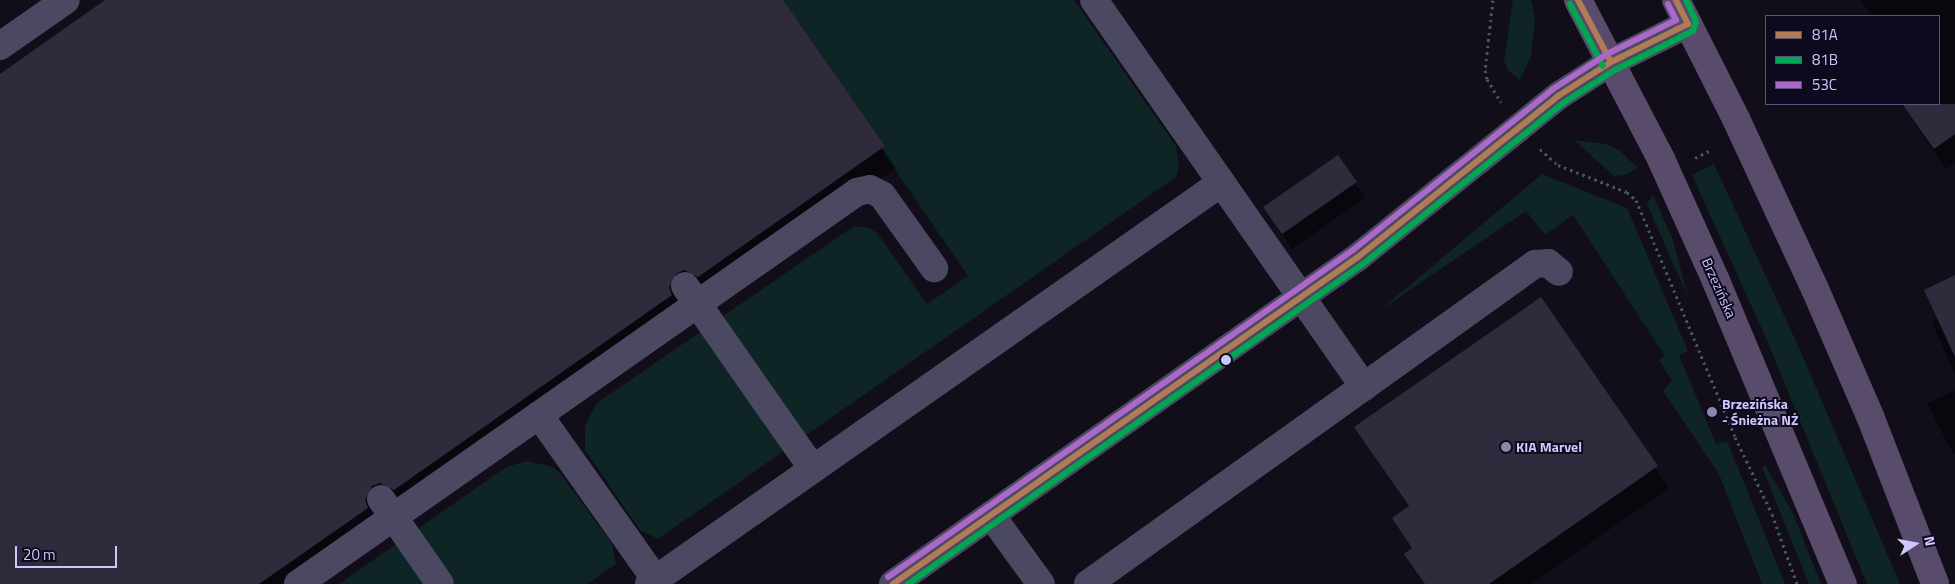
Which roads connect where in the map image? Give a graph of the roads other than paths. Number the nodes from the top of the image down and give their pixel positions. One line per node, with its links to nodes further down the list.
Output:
1 (66, 0): 6 (street)
2 (1094, 0): 8 (street)
3 (1578, 0): 7 (main road, Brzezińska)
4 (1676, 0): 5 (main road)
5 (1688, 24): 7 (street); 25 (main road)
6 (0, 46)
7 (1611, 62): 12 (street); 24 (main road, Brzezińska)
8 (1221, 183): 12 (street); 15 (street)
9 (934, 268): 14 (street)
10 (1559, 272): 13 (street)
11 (685, 286): 15 (street, bridge)
12 (1302, 297): 13 (street); 17 (street)
13 (1364, 387): 23 (street)
14 (539, 415): 18 (street); 19 (street)
15 (813, 469): 18 (street)
16 (381, 498): 20 (street, bridge)
17 (991, 515): 21 (street); 22 (street)
18 (652, 582)
19 (298, 584)
20 (440, 584)
21 (893, 584)
22 (1041, 584)
23 (1088, 584)
24 (1843, 584)
25 (1935, 584)

